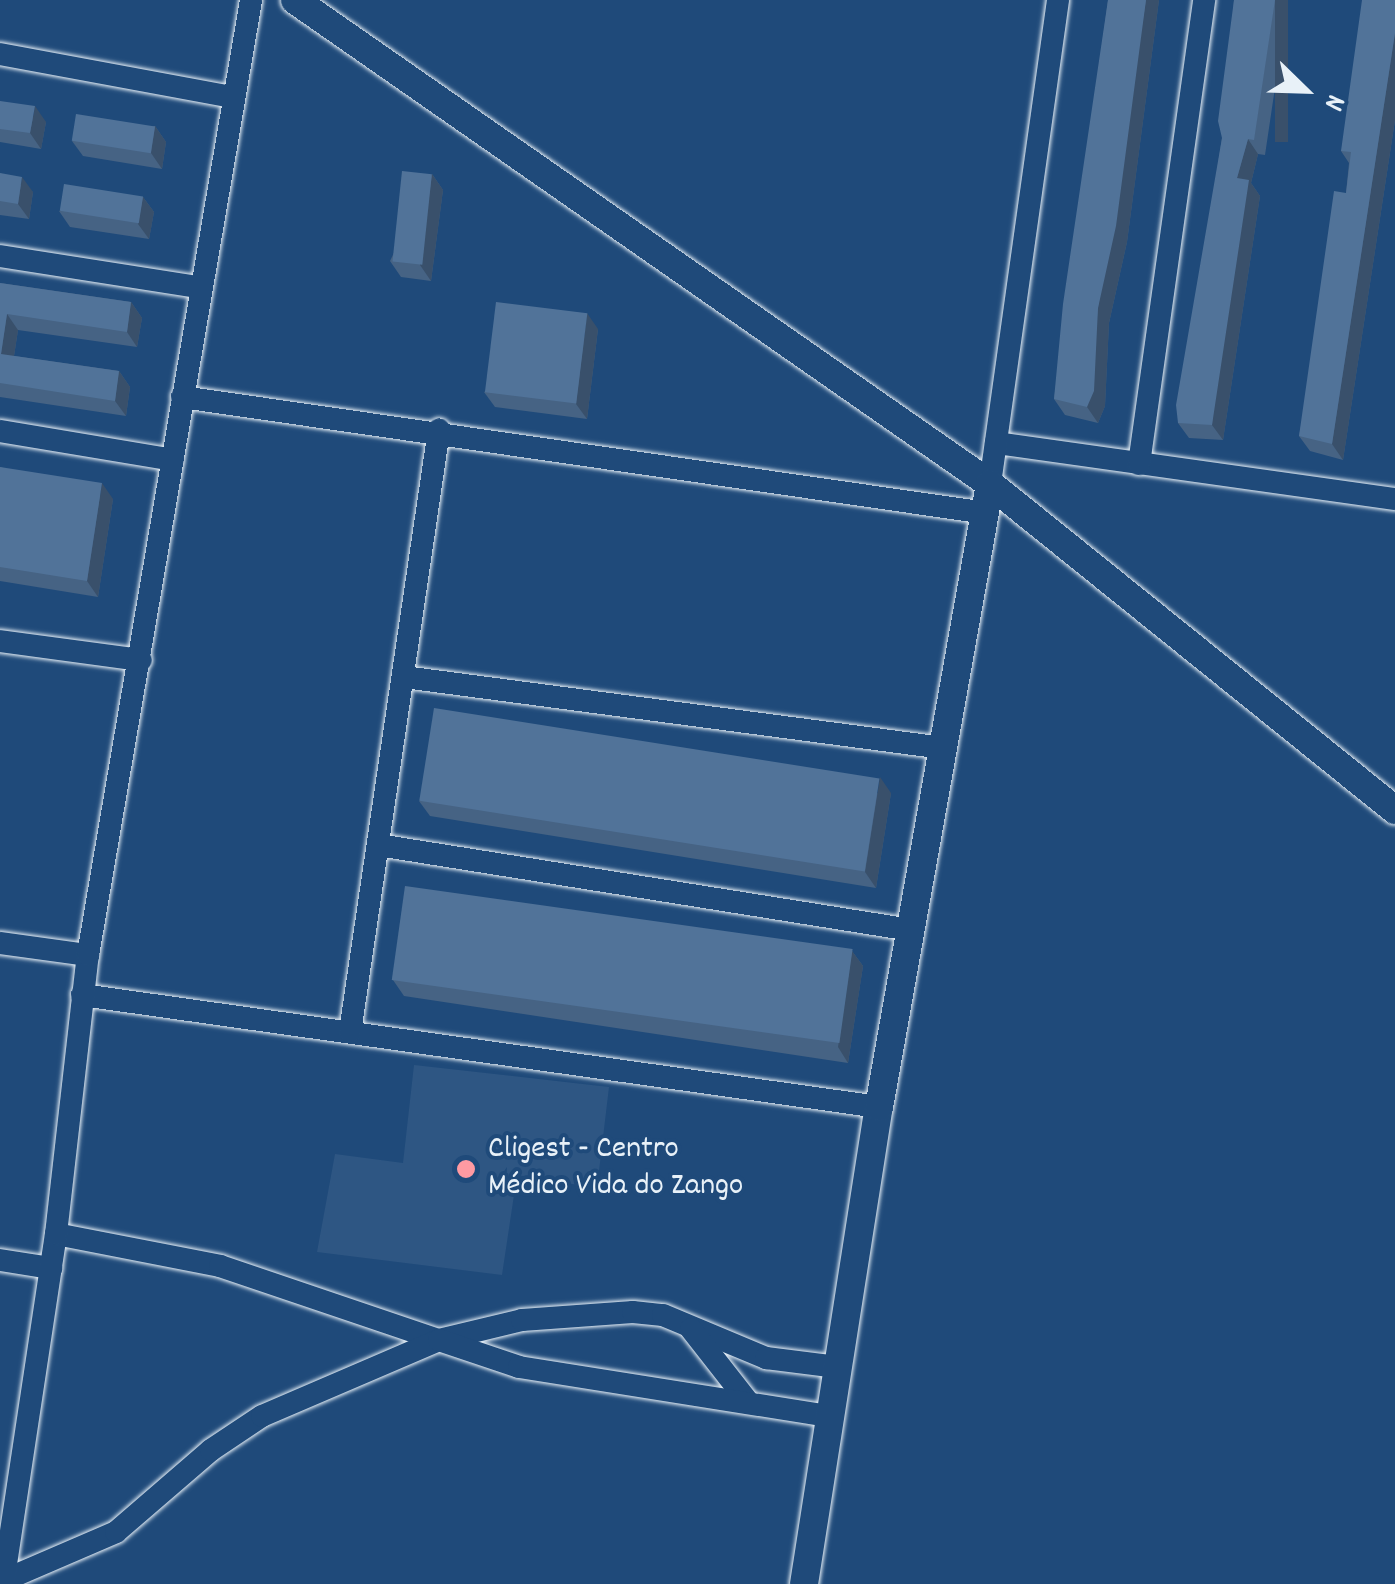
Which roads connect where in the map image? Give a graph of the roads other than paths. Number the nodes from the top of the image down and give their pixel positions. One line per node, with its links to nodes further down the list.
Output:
1 (251, 0): 6 (street)
2 (296, 0): 15 (street)
3 (1058, 0): 12 (street)
4 (1204, 0): 14 (street)
5 (0, 54): 6 (street)
6 (232, 97): 8 (street)
7 (0, 256): 8 (street)
8 (200, 287): 9 (street)
9 (182, 397): 10 (street); 13 (street)
10 (439, 430): 17 (street); 20 (street)
11 (0, 431): 13 (street)
12 (996, 443): 14 (street); 15 (street)
13 (173, 460): 19 (street)
14 (1139, 464): 16 (street)
15 (990, 484): 17 (street); 22 (street)
16 (1395, 499)
17 (986, 514): 21 (street)
18 (0, 640): 19 (street)
19 (141, 660): 26 (street)
20 (404, 677): 21 (street); 23 (street)
21 (944, 748): 24 (street)
22 (1395, 810)
23 (378, 845): 24 (street); 28 (street)
24 (910, 930): 29 (street)
25 (0, 943): 26 (street)
26 (88, 955): 27 (street)
27 (82, 996): 28 (street); 30 (street)
28 (350, 1032): 29 (street)
29 (879, 1107): 36 (street)
30 (56, 1234): 32 (street); 34 (street)
31 (0, 1260): 32 (street)
32 (51, 1268): 41 (street)
33 (688, 1326): 34 (street); 35 (street); 37 (street)
34 (439, 1340): 38 (street); 41 (street)
35 (766, 1358): 36 (street); 37 (street)
36 (837, 1367): 40 (street)
37 (726, 1374): 38 (street); 39 (street)
38 (679, 1392): 39 (street)
39 (748, 1403): 40 (street)
40 (829, 1416): 42 (street)
41 (2, 1583)
42 (804, 1584)

